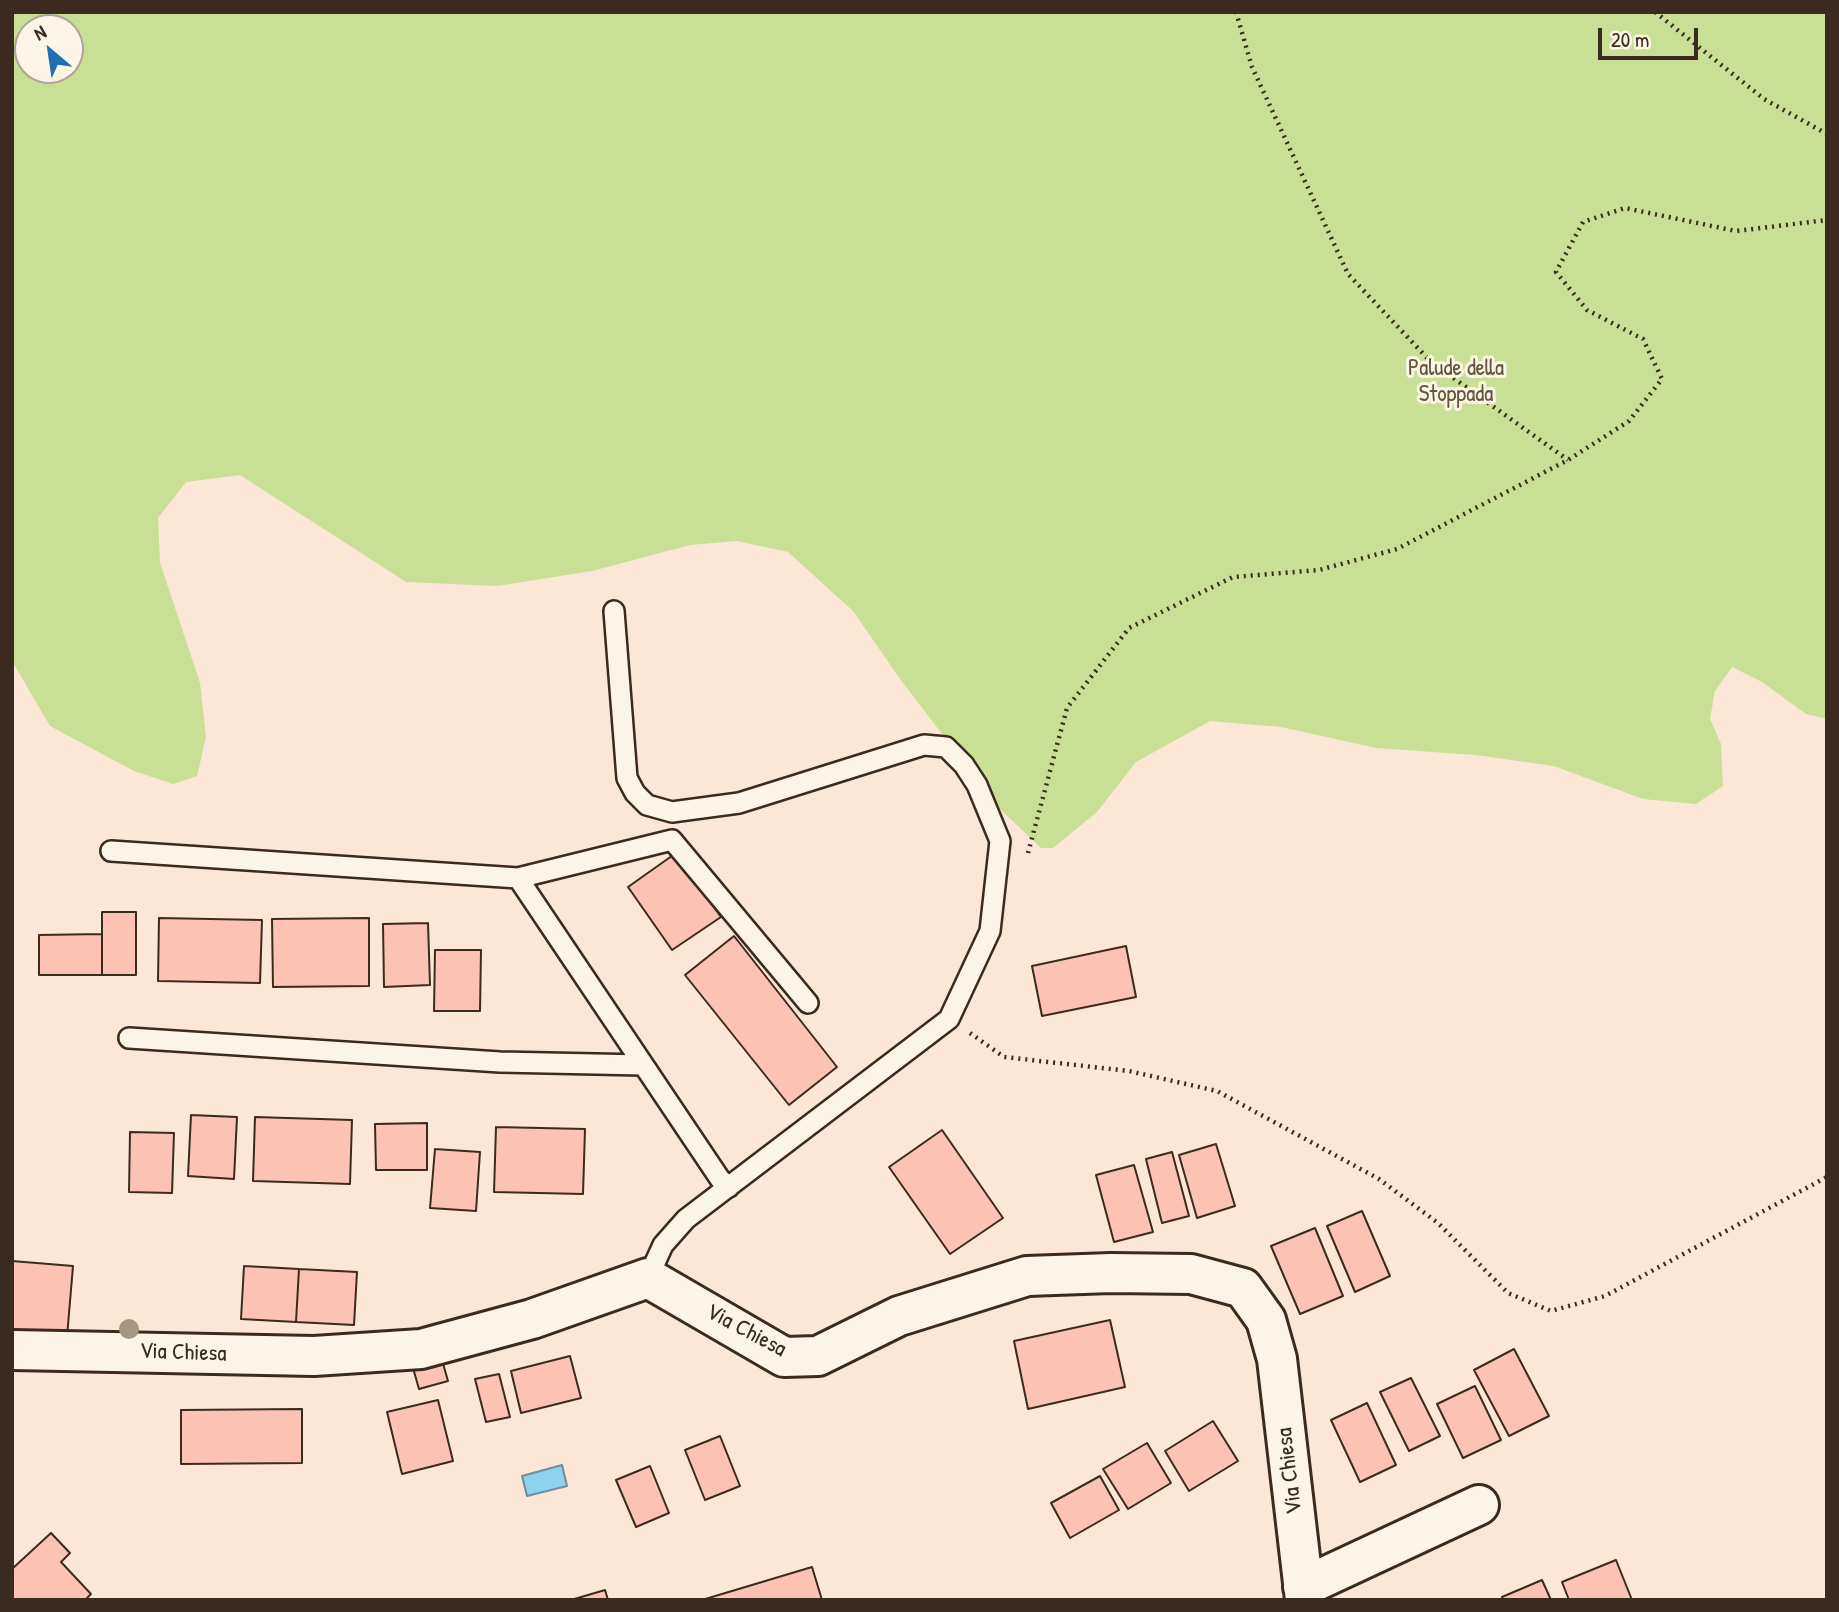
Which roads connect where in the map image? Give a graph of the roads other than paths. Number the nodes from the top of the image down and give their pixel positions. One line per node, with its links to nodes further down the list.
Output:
1 (614, 611): 7 (lane)
2 (111, 850): 3 (lane)
3 (518, 878): 4 (lane); 6 (lane)
4 (808, 1003)
5 (129, 1038): 6 (lane)
6 (643, 1065): 7 (lane)
7 (729, 1187): 8 (lane)
8 (648, 1278): 9 (street, Via Chiesa); 11 (street, Via Chiesa)
9 (12, 1350)
10 (1479, 1505): 11 (street)
11 (1304, 1594)

